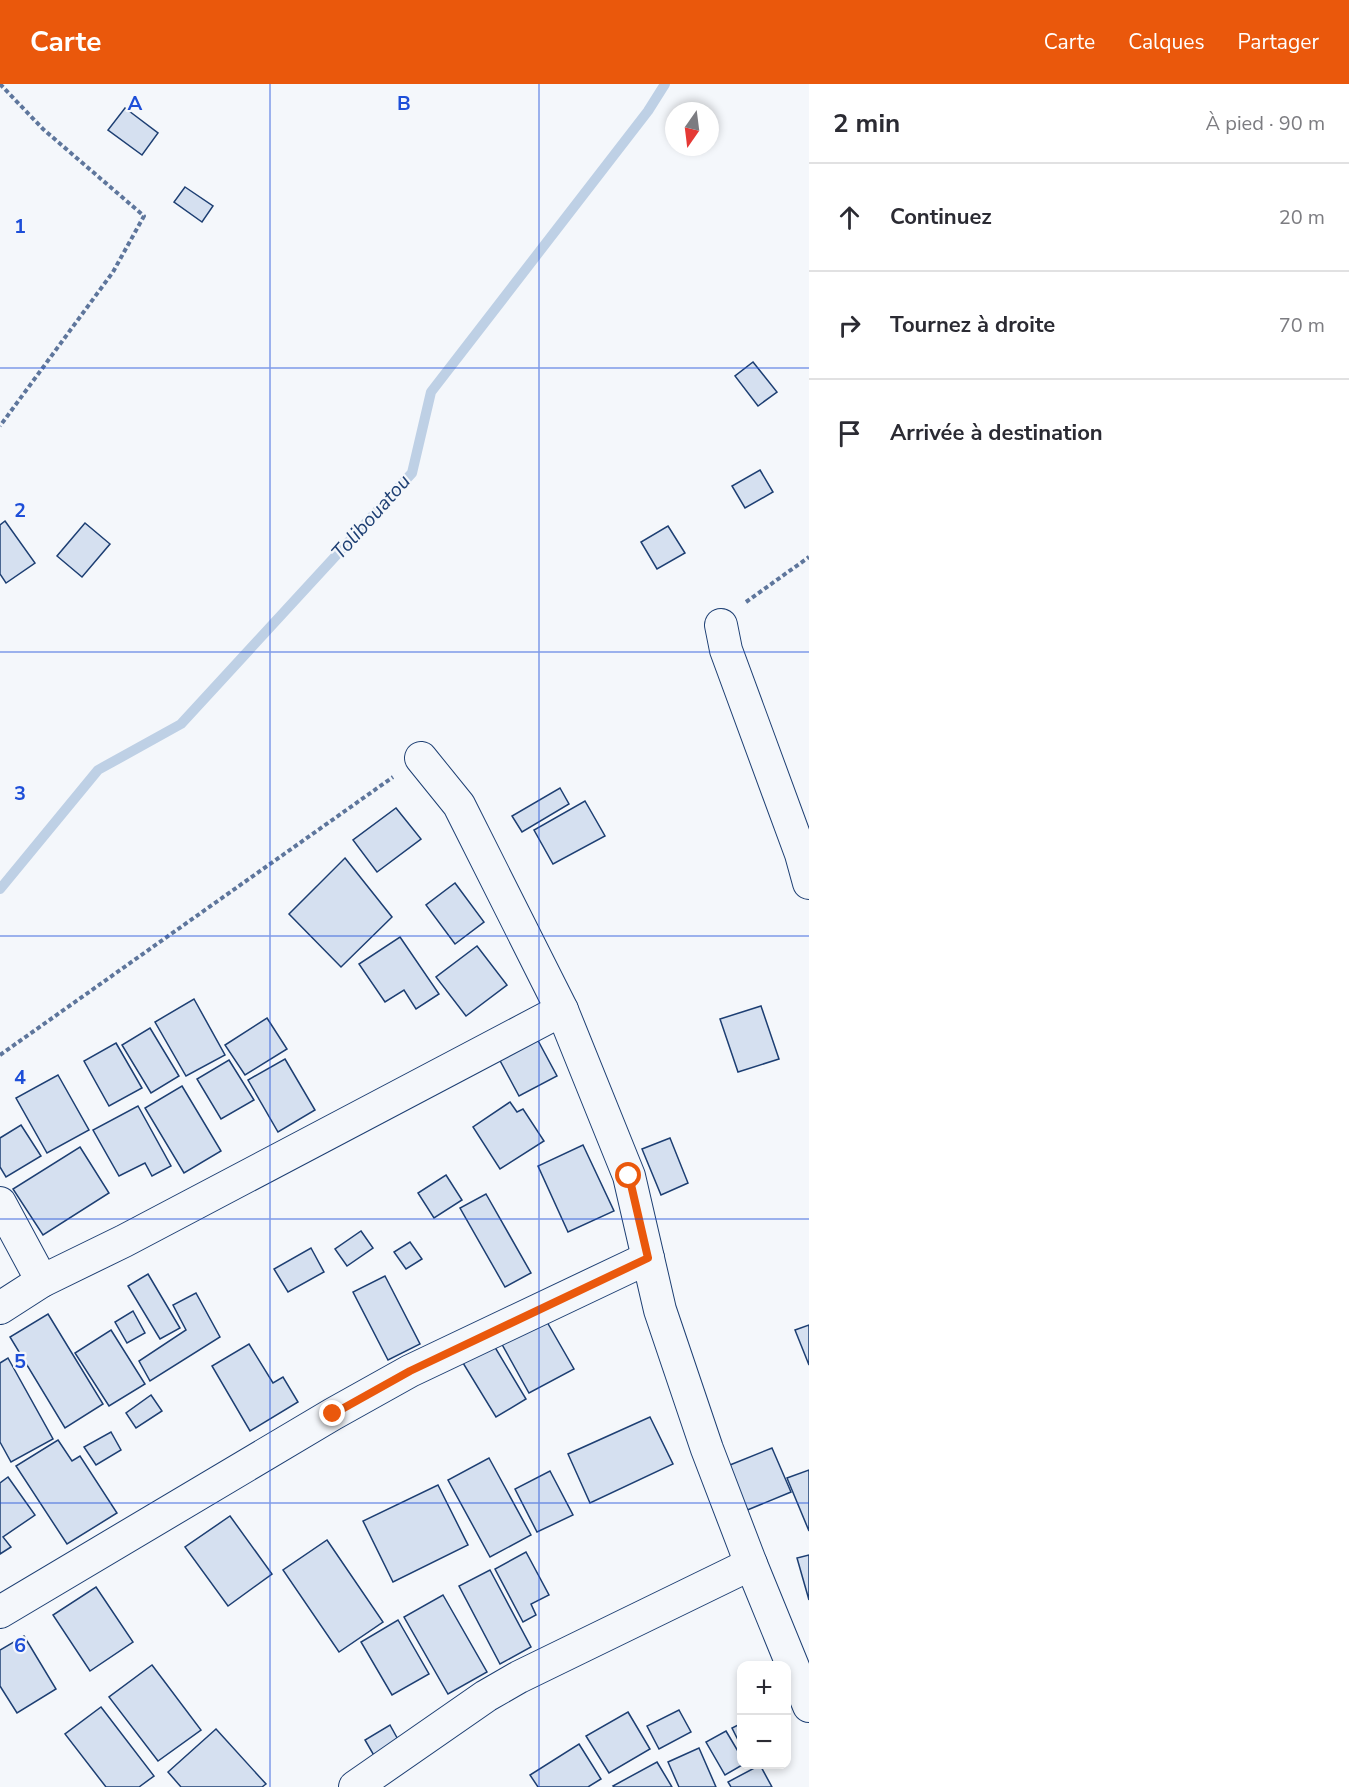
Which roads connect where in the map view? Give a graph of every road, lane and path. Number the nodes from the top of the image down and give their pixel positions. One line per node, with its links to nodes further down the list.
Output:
1 (0, 84): 2 (path)
2 (0, 426)
3 (809, 557): 4 (path)
4 (721, 625): 6 (street)
5 (421, 758): 7 (street); 8 (path)
6 (809, 883)
7 (562, 1010): 10 (street); 11 (street)
8 (0, 1055)
9 (0, 1203): 11 (street)
10 (648, 1258): 13 (street); 14 (street)
11 (42, 1281): 12 (street)
12 (0, 1308)
13 (751, 1564): 15 (street); 16 (street)
14 (0, 1612)
15 (809, 1706)
16 (355, 1787)

